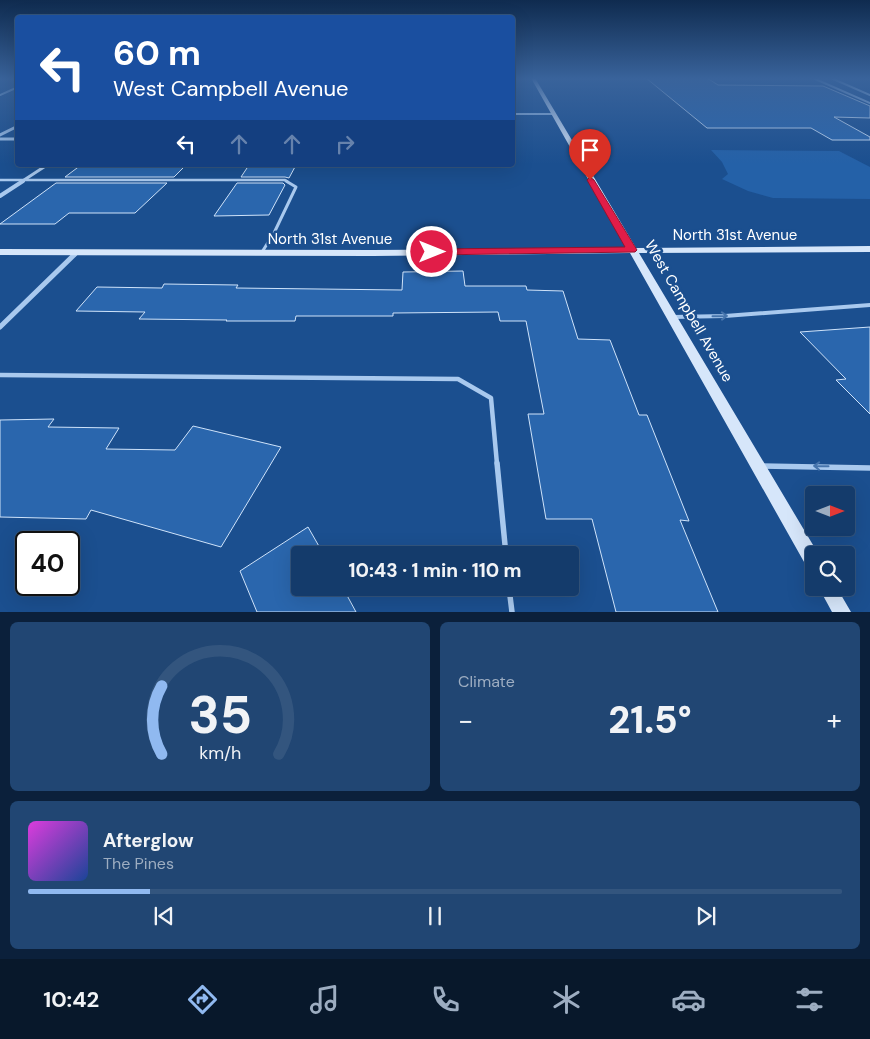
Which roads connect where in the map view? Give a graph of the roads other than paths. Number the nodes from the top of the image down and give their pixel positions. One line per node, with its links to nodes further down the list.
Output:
1 (550, 107): 3 (street, West Campbell Avenue)
2 (515, 114): 3 (lane)
3 (554, 114): 13 (street, West Campbell Avenue)
4 (15, 128): 5 (street)
5 (0, 135)
6 (0, 139): 7 (street)
7 (15, 139)
8 (44, 167): 10 (street)
9 (0, 180): 10 (lane)
10 (24, 180): 11 (street); 16 (lane)
11 (0, 196)
12 (870, 249): 13 (street, North 31st Avenue)
13 (632, 250): 16 (street, North 31st Avenue); 18 (street, West Campbell Avenue)
14 (0, 252): 15 (street, North 31st Avenue)
15 (77, 252): 16 (street, North 31st Avenue); 19 (street)
16 (262, 252)
17 (870, 305): 18 (lane, one-way to 17)
18 (671, 317): 21 (street, West Campbell Avenue)
19 (0, 327)
20 (0, 375): 23 (lane)
21 (757, 466): 22 (lane, one-way to 21); 24 (street, West Campbell Avenue)
22 (870, 468)
23 (505, 546)
24 (805, 548)
25 (510, 596): 27 (lane)
26 (833, 596): 28 (street)
27 (512, 612)
28 (842, 612)

